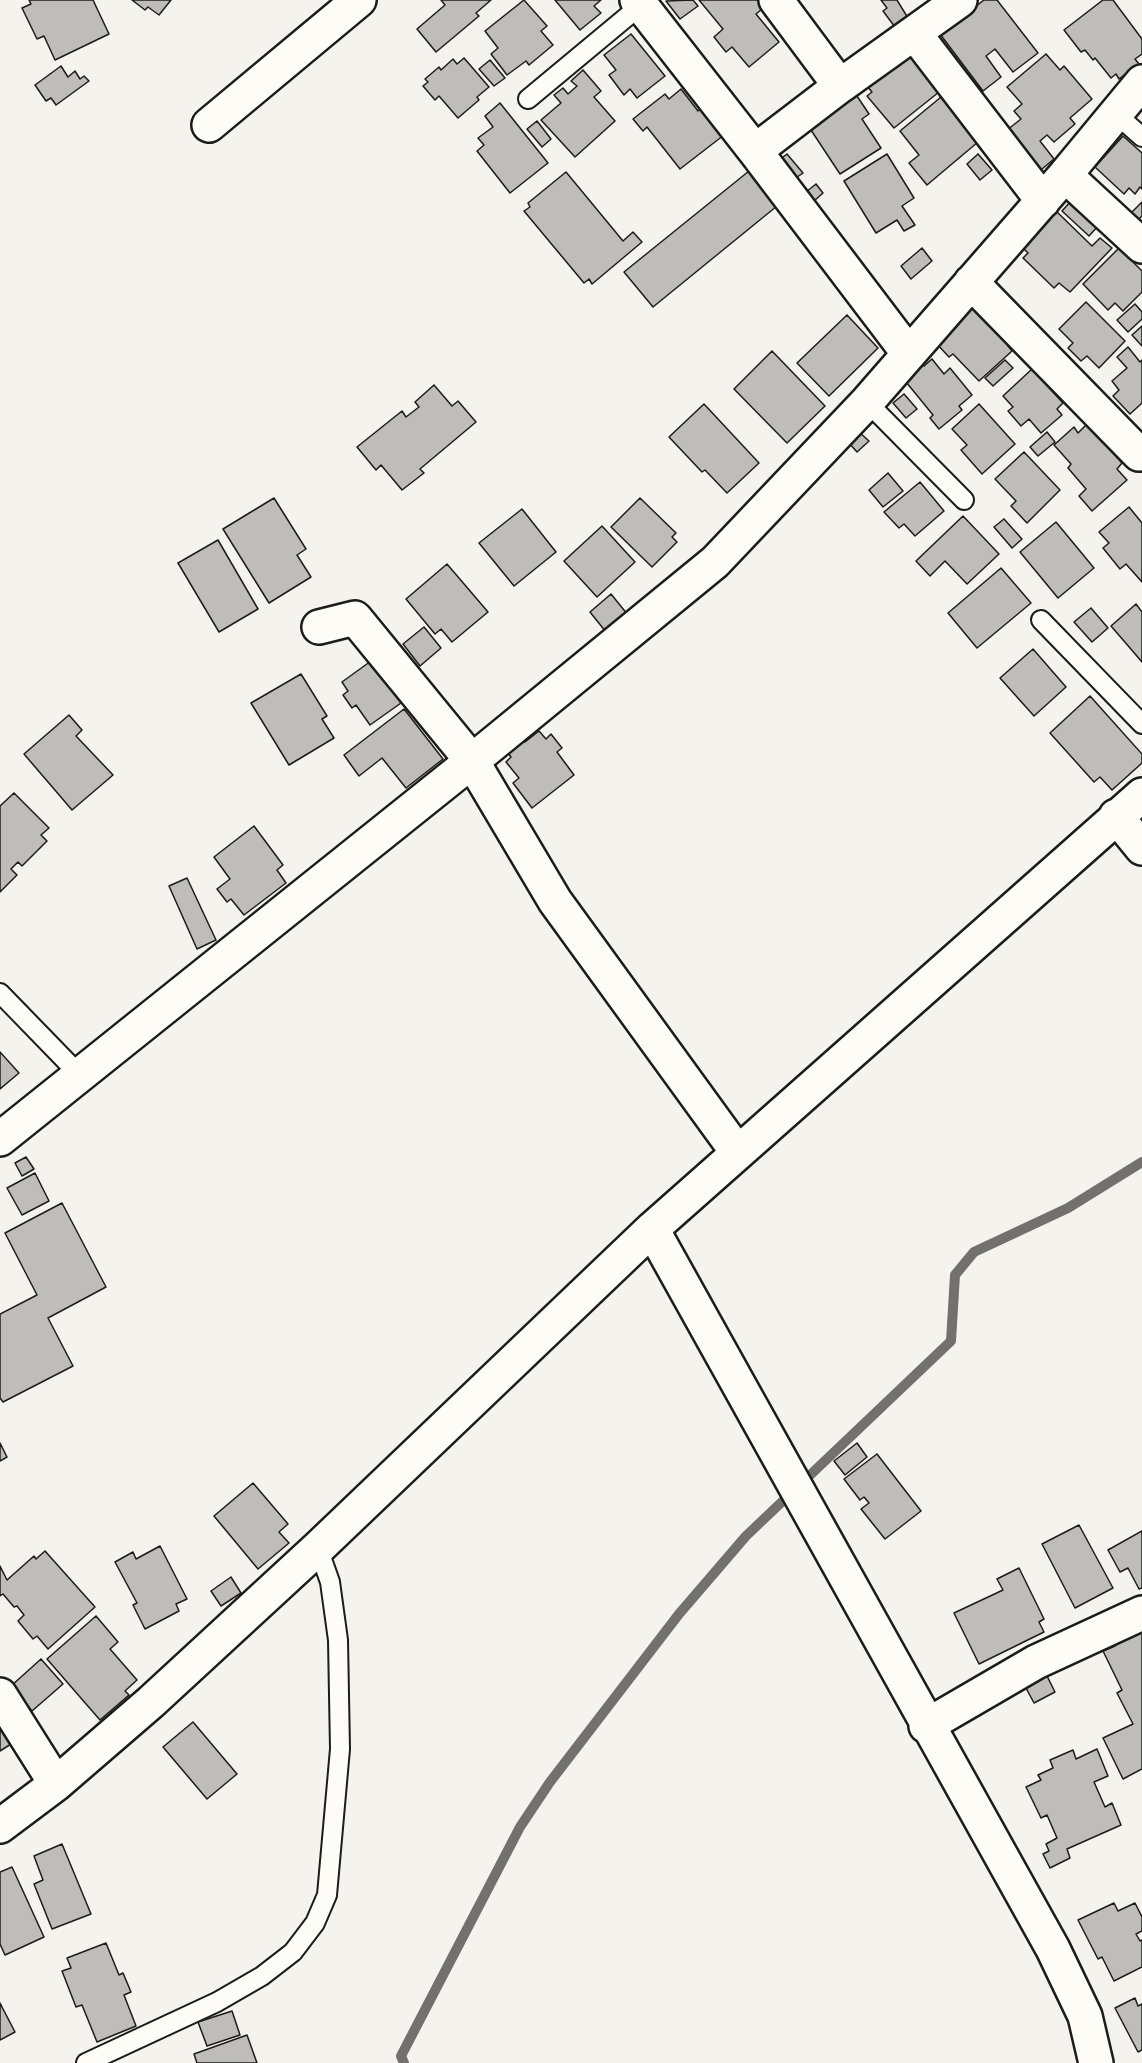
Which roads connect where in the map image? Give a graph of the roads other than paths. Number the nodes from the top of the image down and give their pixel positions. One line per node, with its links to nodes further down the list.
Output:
1 (359, 0): 10 (street)
2 (776, 0): 7 (street)
3 (960, 0): 5 (street)
4 (639, 2): 8 (lane); 12 (street)
5 (915, 34): 7 (street); 14 (street)
6 (1142, 82): 9 (street)
7 (840, 86): 12 (street)
8 (528, 99)
9 (1116, 114): 11 (lane); 13 (street)
10 (209, 125)
11 (1142, 137)
12 (755, 151): 17 (street)
13 (1065, 175): 14 (street); 15 (street)
14 (1043, 201): 16 (street)
15 (1142, 246)
16 (971, 282): 17 (street); 19 (street)
17 (909, 354): 18 (street)
18 (867, 402): 20 (lane); 24 (street)
19 (1142, 451)
20 (964, 500)
21 (1041, 620): 23 (lane)
22 (319, 627): 24 (street)
23 (1142, 724)
24 (472, 761): 29 (street); 31 (street)
25 (1142, 795): 26 (street)
26 (1116, 816): 27 (street); 31 (street)
27 (1142, 848)
28 (0, 993): 29 (lane)
29 (77, 1077): 30 (street)
30 (0, 1139)
31 (738, 1153): 32 (street)
32 (652, 1229): 33 (street); 36 (street)
33 (318, 1548): 37 (street); 39 (lane)
34 (1142, 1613): 36 (street)
35 (0, 1695): 37 (street)
36 (926, 1726): 40 (street)
37 (56, 1784): 38 (street)
38 (0, 1826)
39 (86, 2063)
40 (1096, 2063)

